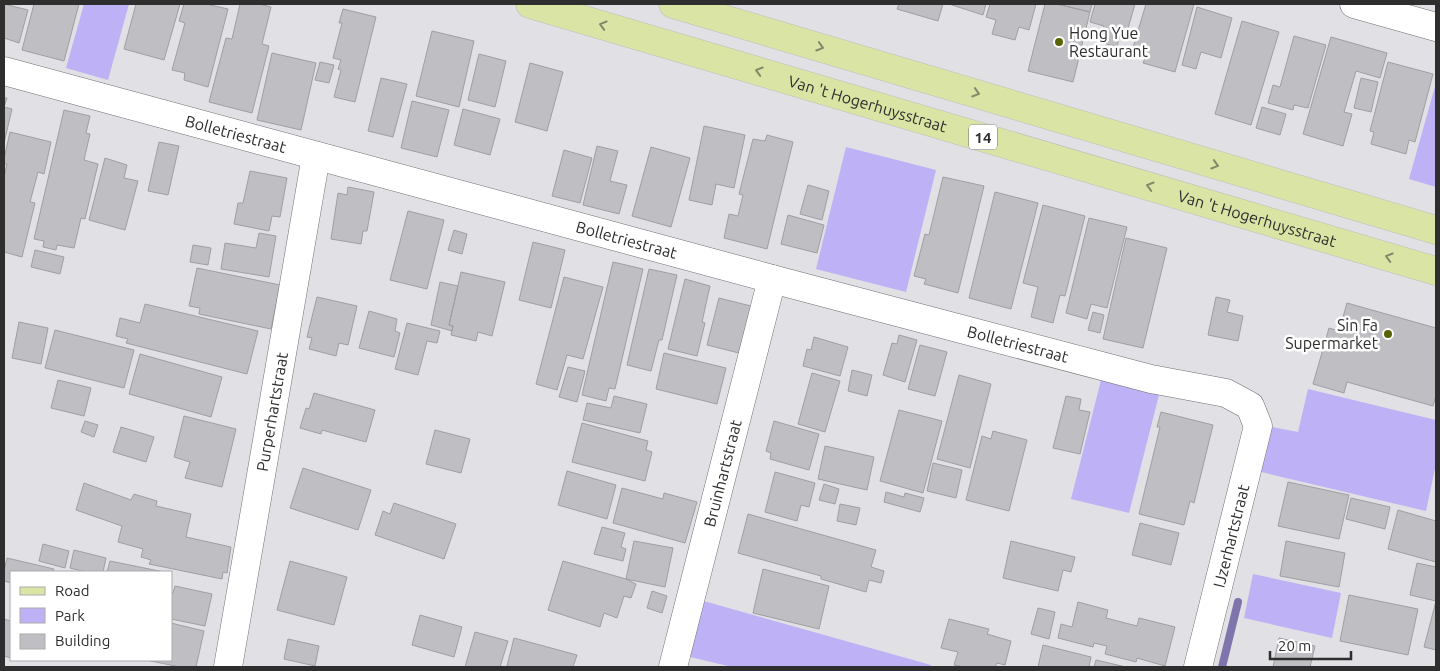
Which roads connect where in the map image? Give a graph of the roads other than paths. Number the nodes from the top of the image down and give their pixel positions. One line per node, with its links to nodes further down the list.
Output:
1 (530, 4): 9 (main road, Van 't Hogerhuysstraat / 14, one-way to 1)
2 (672, 4): 4 (main road, 14)
3 (1354, 4): 5 (street)
4 (718, 10): 8 (main road, 14, one-way to 8)
5 (1436, 27)
6 (4, 71): 7 (street, Bolletriestraat)
7 (316, 156): 10 (street, Bolletriestraat); 12 (street, Purperhartstraat)
8 (1436, 230)
9 (1436, 271)
10 (772, 279): 11 (street, Bolletriestraat); 13 (street, Bruinhartstraat)
11 (1250, 406): 14 (street, IJzerhartstraat)
12 (228, 667)
13 (673, 667)
14 (1198, 667)

